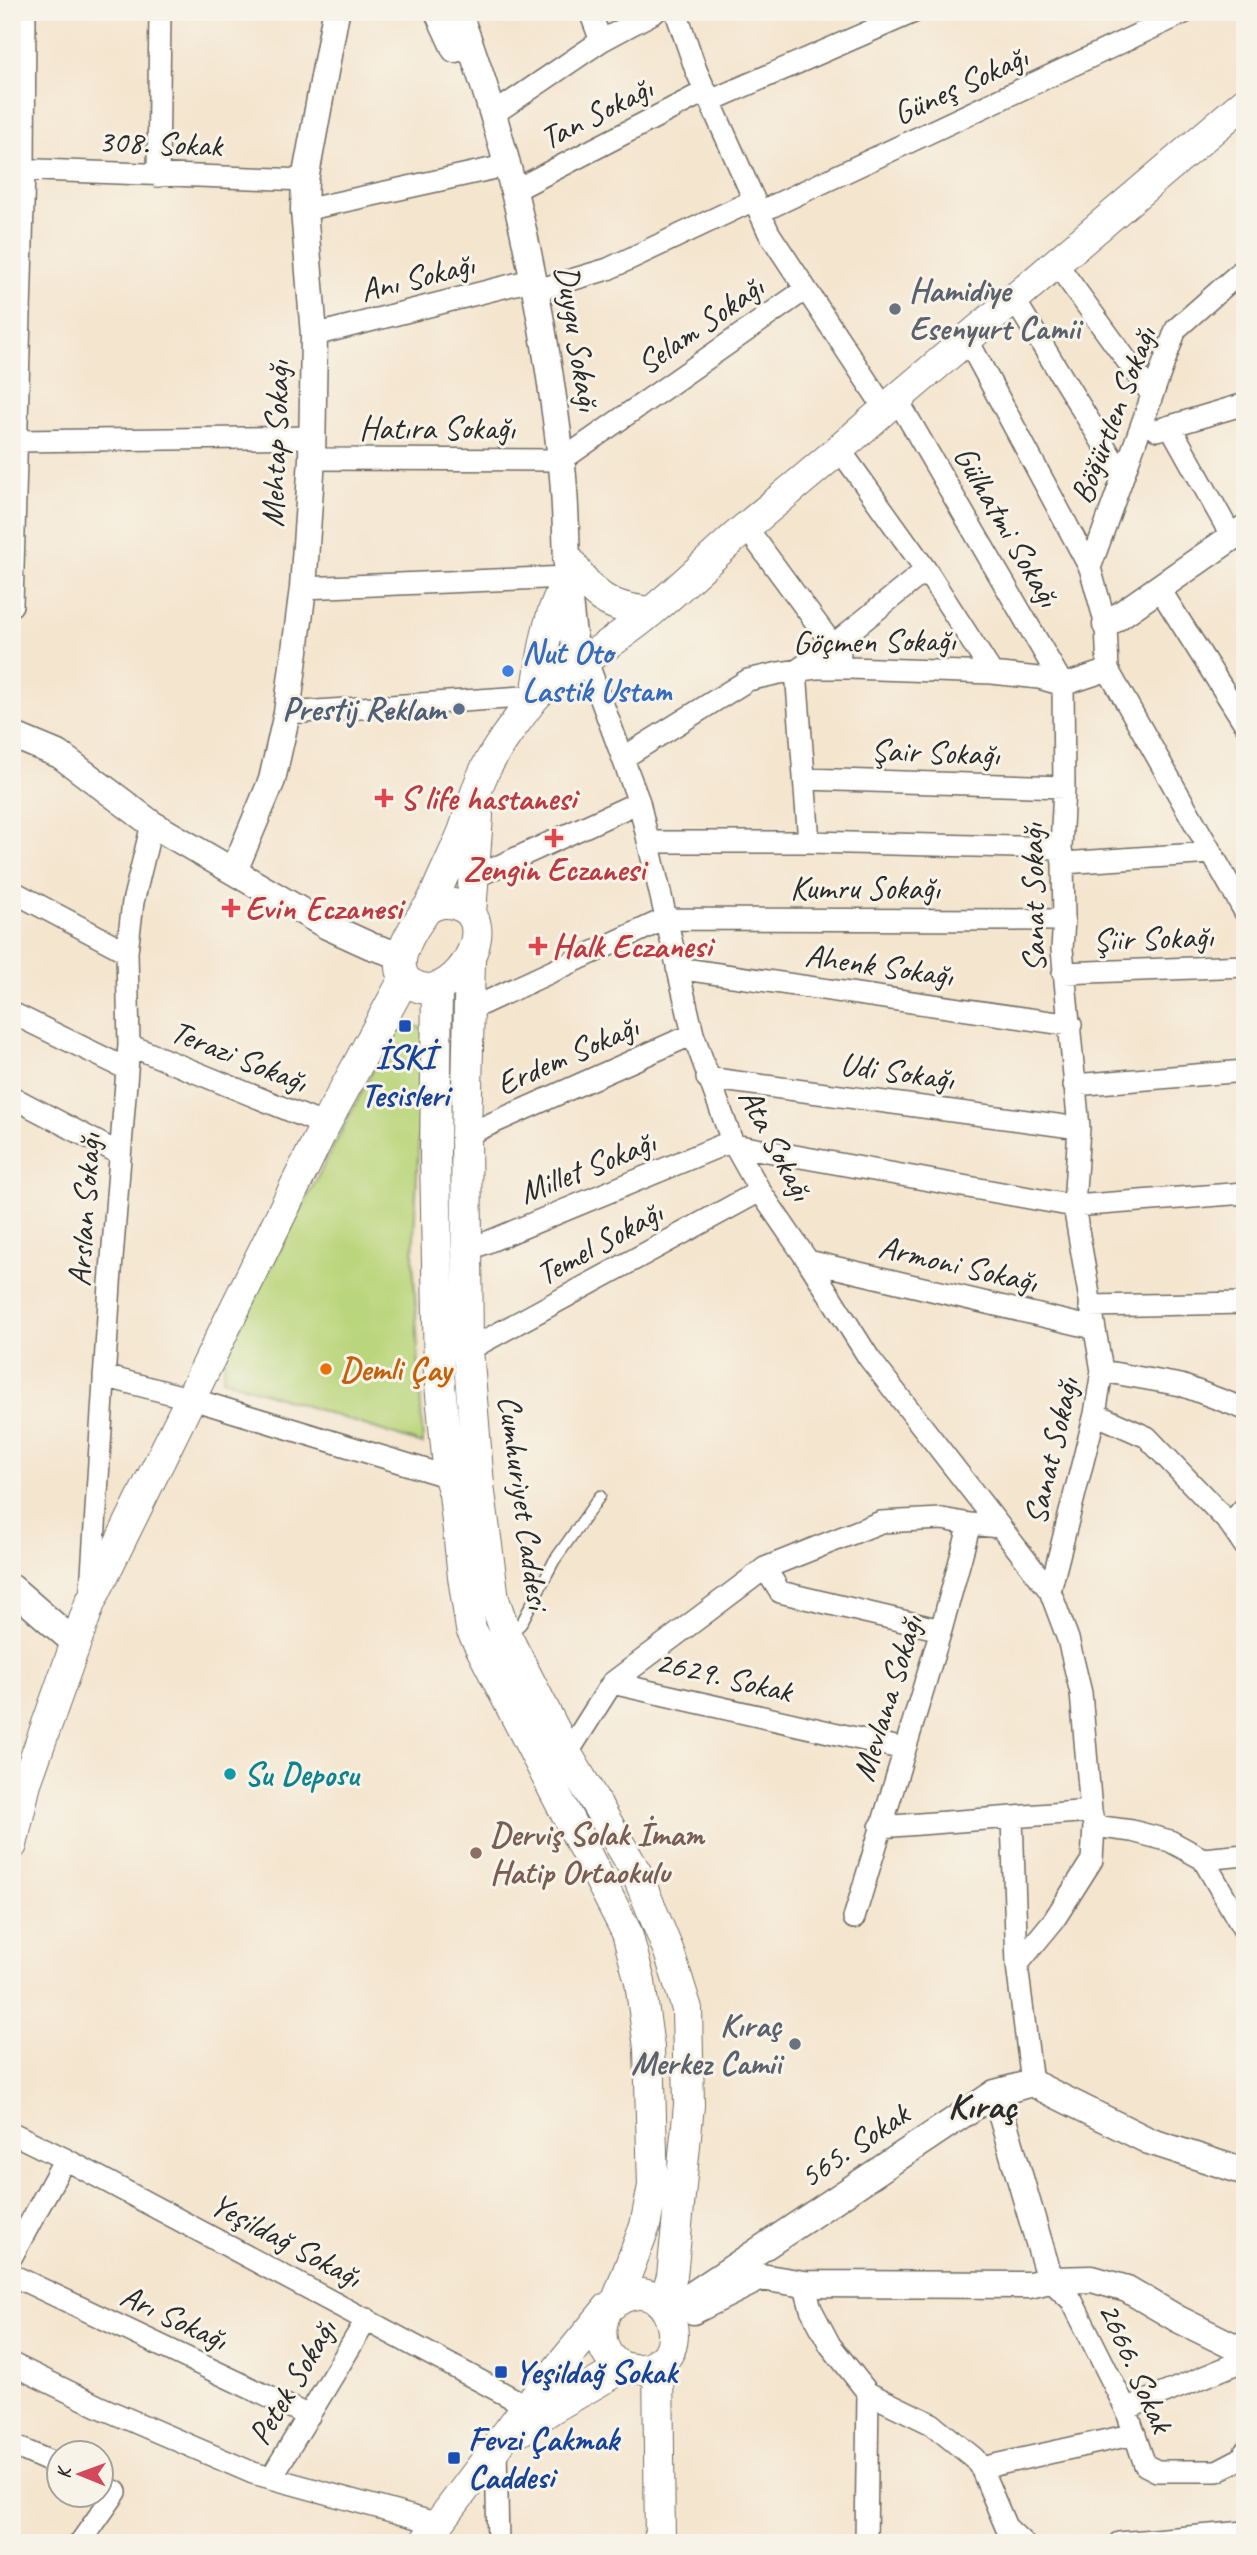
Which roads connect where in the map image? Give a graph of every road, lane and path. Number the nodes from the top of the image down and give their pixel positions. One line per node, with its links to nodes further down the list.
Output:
1 (25, 12): 15 (street)
2 (160, 12): 16 (street)
3 (336, 12): 18 (street, Mehtap Sokağı)
4 (438, 12): 14 (street)
5 (458, 12): 14 (street)
6 (590, 12): 11 (street)
7 (655, 12): 11 (street)
8 (676, 12): 12 (street, Gülhatmi Sokağı)
9 (914, 12): 12 (street, Tan Sokağı)
10 (1186, 12): 19 (street, Güneş Sokağı)
11 (601, 41): 14 (street)
12 (708, 96): 17 (street, Tan Sokağı); 19 (street, Gülhatmi Sokağı)
13 (1245, 102): 21 (main road)
14 (492, 115): 17 (street, Duygu Sokağı)
15 (18, 169): 16 (street, 308. Sokak); 33 (street)
16 (158, 176): 18 (street, 308. Sokak)
17 (512, 178): 20 (street, Tan Sokağı); 23 (street, Duygu Sokağı)
18 (305, 180): 20 (street, Mehtap Sokağı)
19 (757, 206): 23 (street, Güneş Sokağı); 24 (street, Gülhatmi Sokağı)
20 (304, 210): 26 (street, Mehtap Sokağı)
21 (1056, 263): 25 (main road); 28 (street)
22 (1245, 268): 28 (street, Böğürtlen Sokağı)
23 (536, 284): 26 (street, Anı Sokağı); 36 (street, Duygu Sokağı)
24 (806, 289): 29 (street, Gülhatmi Sokağı); 36 (street, Selam Sokağı)
25 (1014, 299): 27 (main road); 37 (street)
26 (314, 335): 34 (street, Mehtap Sokağı)
27 (967, 339): 29 (main road); 42 (street)
28 (1152, 395): 32 (street, Böğürtlen Sokağı)
29 (891, 404): 35 (main road); 55 (street, Gülhatmi Sokağı)
30 (1245, 404): 31 (street)
31 (1170, 426): 32 (street); 39 (street)
32 (1138, 435): 37 (street, Böğürtlen Sokağı)
33 (17, 441): 34 (street, Hatıra Sokağı); 40 (street)
34 (313, 448): 36 (street, Hatıra Sokağı); 44 (street, Mehtap Sokağı)
35 (840, 450): 38 (main road); 43 (street)
36 (562, 460): 41 (street, Duygu Sokağı)
37 (1123, 476): 42 (street, Böğürtlen Sokağı)
38 (746, 527): 47 (main road); 49 (street)
39 (1238, 532): 45 (street)
40 (13, 548): 46 (street)
41 (569, 568): 44 (street); 47 (main road); 50 (street, Duygu Sokağı); 56 (main road)
42 (1090, 568): 48 (street)
43 (926, 570): 49 (street); 54 (street)
44 (303, 588): 57 (street, Mehtap Sokağı)
45 (1159, 588): 48 (street); 58 (street)
46 (12, 606)
47 (651, 612): 50 (main road)
48 (1106, 625): 52 (street)
49 (833, 645): 51 (street); 53 (street)
50 (585, 660): 56 (main road); 60 (street, Ata Sokağı)
51 (849, 668): 53 (street, Göçmen Sokağı); 54 (street, Göçmen Sokağı)
52 (1108, 670): 55 (street); 68 (street)
53 (796, 671): 60 (street, Göçmen Sokağı); 62 (street)
54 (992, 673): 55 (street, Göçmen Sokağı)
55 (1063, 685): 63 (street, Sanat Sokağı)
56 (536, 696): 57 (street); 61 (main road)
57 (287, 713): 70 (street, Mehtap Sokağı)
58 (1245, 724)
59 (12, 735): 65 (street)
60 (623, 758): 64 (street, Ata Sokağı)
61 (483, 774): 71 (main road); 74 (main road)
62 (804, 779): 63 (street, Şair Sokağı); 67 (street)
63 (1064, 788): 69 (street, Sanat Sokağı)
64 (639, 802): 66 (street, Ata Sokağı); 71 (street)
65 (152, 824): 70 (street); 78 (street, Arslan Sokağı)
66 (649, 842): 67 (street); 76 (street, Ata Sokağı)
67 (809, 842): 69 (street)
68 (1212, 853): 69 (street); 73 (street)
69 (1062, 856): 77 (street, Sanat Sokağı)
70 (234, 871): 81 (street)
71 (474, 877): 75 (main road)
72 (12, 891): 78 (street)
73 (1243, 907)
74 (428, 909): 75 (main road); 81 (main road)
75 (471, 913): 79 (main road)
76 (666, 919): 77 (street, Kumru Sokağı); 82 (street, Ata Sokağı); 85 (street)
77 (1064, 920): 83 (street, Sanat Sokağı)
78 (127, 952): 89 (street, Arslan Sokağı)
79 (470, 959): 84 (main road); 85 (main road, Cumhuriyet Caddesi)
80 (1245, 966): 83 (street, Şiir Sokağı)
81 (403, 967): 84 (main road); 95 (main road)
82 (677, 968): 87 (street, Ahenk Sokağı); 88 (street, Ata Sokağı)
83 (1063, 973): 87 (street, Sanat Sokağı)
84 (437, 988): 114 (main road, Cumhuriyet Caddesi)
85 (469, 1010): 97 (main road, Cumhuriyet Caddesi)
86 (12, 1013): 90 (street, Terazi Sokağı)
87 (1070, 1025): 93 (street, Sanat Sokağı)
88 (693, 1034): 92 (street, Ata Sokağı); 97 (street, Erdem Sokağı)
89 (129, 1045): 90 (street, Arslan Sokağı); 95 (street, Terazi Sokağı)
90 (127, 1069): 99 (street, Arslan Sokağı)
91 (1245, 1071): 93 (street)
92 (707, 1078): 96 (street, Udi Sokağı); 98 (street, Ata Sokağı)
93 (1074, 1085): 96 (street, Sanat Sokağı)
94 (12, 1097): 99 (street)
95 (325, 1125): 111 (main road)
96 (1079, 1128): 102 (street, Sanat Sokağı)
97 (466, 1135): 103 (main road, Cumhuriyet Caddesi)
98 (733, 1143): 100 (street, Ata Sokağı); 102 (street); 103 (street, Millet Sokağı)
99 (120, 1154): 110 (street, Arslan Sokağı)
100 (760, 1191): 104 (street, Ata Sokağı); 108 (street, Temel Sokağı)
101 (1245, 1193): 102 (street)
102 (1074, 1206): 106 (street, Sanat Sokağı)
103 (466, 1251): 108 (main road, Cumhuriyet Caddesi)
104 (808, 1261): 107 (street, Armoni Sokağı); 119 (street, Ata Sokağı)
105 (1245, 1303): 106 (street)
106 (1090, 1306): 107 (street, Sanat Sokağı)
107 (1094, 1328): 109 (street, Sanat Sokağı)
108 (468, 1350): 126 (main road, Cumhuriyet Caddesi)
109 (1102, 1371): 112 (street); 113 (street, Sanat Sokağı)
110 (104, 1376): 111 (street); 124 (street, Arslan Sokağı)
111 (192, 1399): 114 (street); 124 (main road)
112 (1245, 1409)
113 (1094, 1414): 118 (street); 123 (street, Sanat Sokağı)
114 (449, 1478): 149 (main road, Cumhuriyet Caddesi)
115 (600, 1496): 126 (lane)
116 (1245, 1507): 118 (street)
117 (970, 1524): 119 (street); 121 (street); 125 (street, Mevlana Sokağı)
118 (1230, 1524): 120 (street)
119 (999, 1527): 123 (street, Ata Sokağı)
120 (1245, 1546)
121 (765, 1568): 125 (street); 128 (street)
122 (13, 1589): 127 (street)
123 (1050, 1591): 132 (street)
124 (90, 1603): 127 (main road)
125 (941, 1630): 129 (street, Mevlana Sokağı)
126 (507, 1637): 130 (main road, Cumhuriyet Caddesi)
127 (75, 1643): 134 (main road)
128 (612, 1683): 129 (street, 2629. Sokak); 130 (street, 2629. Sokak)
129 (904, 1749): 133 (street, Mevlana Sokağı)
130 (567, 1754): 150 (main road, Cumhuriyet Caddesi)
131 (1012, 1818): 132 (street); 133 (street); 139 (street)
132 (1092, 1819): 136 (street); 139 (street)
133 (880, 1827): 137 (street, Mevlana Sokağı)
134 (12, 1845)
135 (1245, 1855): 136 (street)
136 (1203, 1859): 138 (street)
137 (854, 1918)
138 (1245, 1931)
139 (1017, 1965): 140 (street)
140 (1032, 2083): 141 (street, 565. Sokak); 144 (street)
141 (995, 2093): 147 (street); 150 (street, 565. Sokak)
142 (12, 2133): 143 (street, Yeşildağ Sokağı)
143 (65, 2158): 145 (street); 151 (street, Yeşildağ Sokağı)
144 (1245, 2172)
145 (12, 2256)
146 (12, 2275): 159 (street, Arı Sokağı)
147 (1050, 2280): 148 (street); 152 (street); 158 (street, 2666. Sokak)
148 (804, 2284): 150 (street); 156 (street)
149 (612, 2304): 150 (main road); 155 (main road); 157 (main road)
150 (667, 2312): 155 (main road)
151 (368, 2319): 157 (street, Yeşildağ Sokağı); 159 (street, Petek Sokağı)
152 (1245, 2352)
153 (1245, 2360): 158 (street)
154 (12, 2364): 166 (street)
155 (639, 2366): 162 (main road); 168 (main road)
156 (868, 2393): 165 (street); 173 (street)
157 (527, 2406): 162 (main road)
158 (1126, 2409): 160 (street, 2666. Sokak)
159 (309, 2416): 166 (street, Petek Sokağı)
160 (1135, 2434): 163 (street, 2666. Sokak); 165 (street)
161 (12, 2445): 164 (street)
162 (496, 2449): 170 (main road); 172 (street)
163 (1245, 2452)
164 (46, 2460)
165 (981, 2468): 174 (street)
166 (271, 2478): 170 (street)
167 (103, 2510): 171 (street)
168 (660, 2530)
169 (1245, 2532): 175 (street)
170 (431, 2534)
171 (80, 2543)
172 (498, 2543)
173 (866, 2543)
174 (1023, 2543)
175 (1119, 2543)

